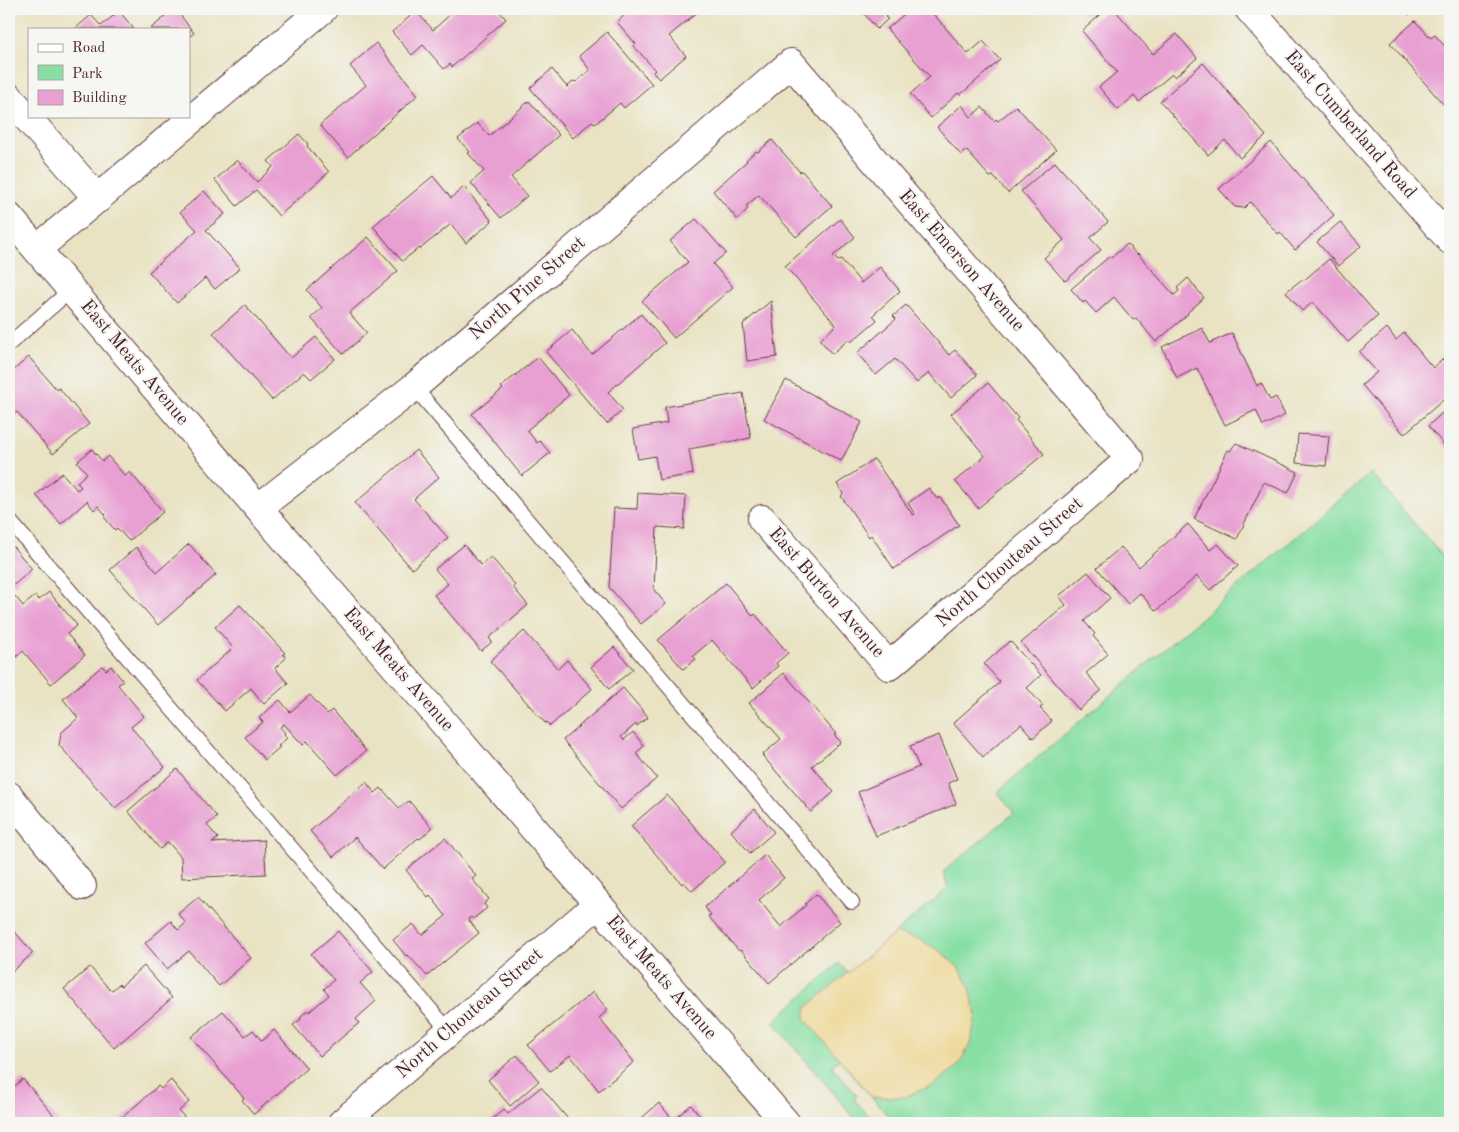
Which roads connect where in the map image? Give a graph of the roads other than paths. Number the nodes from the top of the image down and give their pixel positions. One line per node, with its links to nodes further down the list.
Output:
1 (323, 9): 5 (street)
2 (1249, 9): 7 (street, East Cumberland Road)
3 (791, 63): 11 (street, North Pine Street); 12 (street, East Emerson Avenue)
4 (9, 97): 5 (street)
5 (98, 199): 8 (street)
6 (9, 217): 8 (street, East Meats Avenue)
7 (1450, 240)
8 (37, 250): 9 (street, East Meats Avenue)
9 (72, 290): 10 (lane); 13 (street, East Meats Avenue)
10 (9, 344)
11 (414, 387): 13 (street, North Pine Street); 19 (lane)
12 (1130, 459): 16 (street, North Chouteau Street)
13 (258, 508): 20 (street, East Meats Avenue)
14 (762, 519): 16 (street, East Burton Avenue)
15 (9, 520): 21 (lane)
16 (889, 666)
17 (9, 796): 18 (street)
18 (82, 886)
19 (852, 902)
20 (598, 904): 21 (street, North Chouteau Street); 23 (street, East Meats Avenue)
21 (449, 1031): 22 (street, North Chouteau Street)
22 (342, 1123)
23 (786, 1123)

